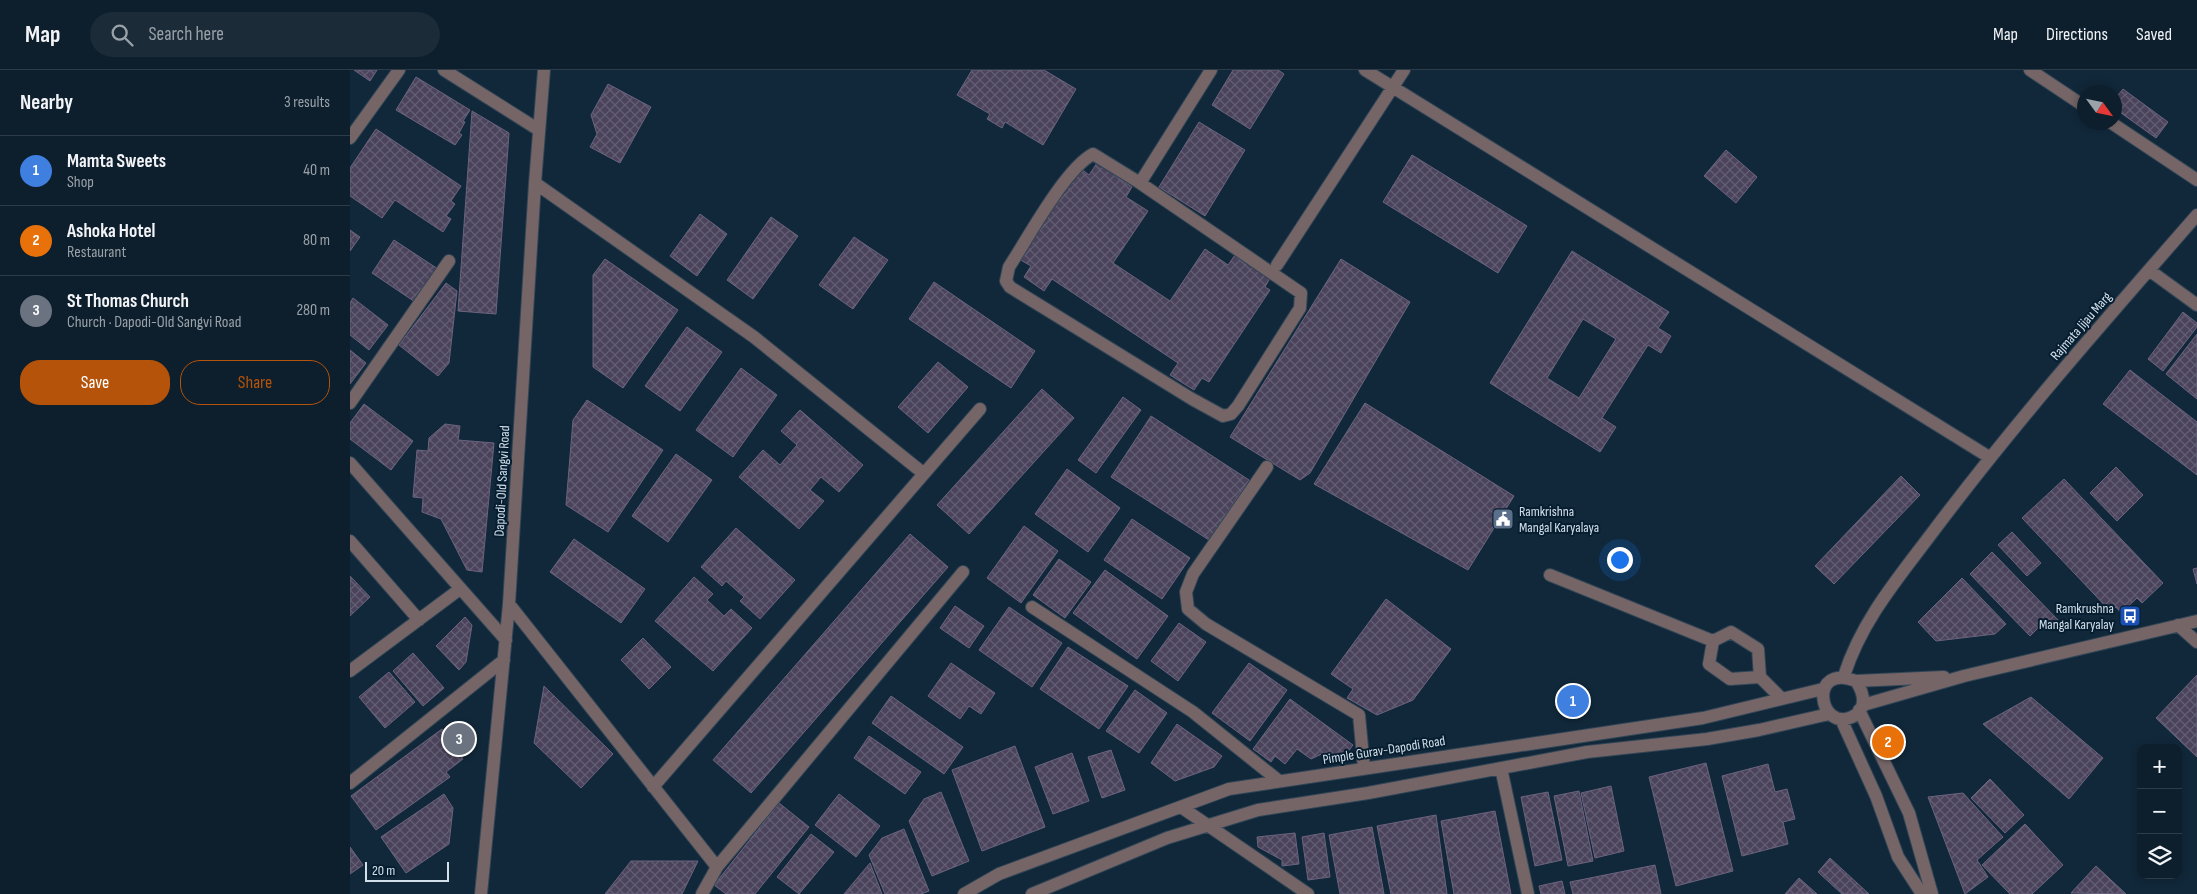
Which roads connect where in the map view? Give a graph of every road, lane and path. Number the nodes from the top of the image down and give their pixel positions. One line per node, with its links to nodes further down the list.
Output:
1 (399, 70): 12 (street)
2 (444, 70): 10 (street)
3 (544, 70): 10 (street, Dapodi-Old Sangvi Road)
4 (1210, 70): 15 (street)
5 (1365, 70): 8 (street)
6 (1404, 70): 8 (street)
7 (2030, 70): 9 (street)
8 (1393, 87): 18 (street); 23 (street)
9 (2077, 101)
10 (539, 130): 14 (street, Dapodi-Old Sangvi Road)
11 (2122, 130): 13 (street)
12 (350, 138)
13 (2197, 180)
14 (535, 183): 26 (street); 31 (street, Dapodi-Old Sangvi Road)
15 (1140, 183): 15 (street)
16 (2197, 215): 19 (street, Rajmata Jijau Marg)
17 (449, 262): 21 (street)
18 (1277, 265)
19 (2149, 270): 20 (street); 23 (street, Rajmata Jijau Marg)
20 (2197, 305)
21 (350, 403)
22 (980, 409): 26 (street)
23 (1989, 457): 41 (street, Rajmata Jijau Marg)
24 (350, 463): 30 (street)
25 (1266, 467): 50 (street)
26 (923, 472): 54 (street)
27 (350, 542): 33 (street)
28 (963, 572): 57 (street)
29 (1550, 575): 37 (street)
30 (460, 589): 33 (street); 36 (street)
31 (509, 604): 36 (street, Dapodi-Old Sangvi Road); 54 (street)
32 (1032, 607): 52 (street)
33 (419, 620): 40 (street)
34 (2197, 621): 35 (street)
35 (2178, 625): 38 (street); 42 (street)
36 (506, 640): 39 (street, Dapodi-Old Sangvi Road)
37 (1713, 641): 43 (street); 43 (street)
38 (2197, 642)
39 (504, 660): 53 (street); 59 (street, Dapodi-Old Sangvi Road)
40 (350, 671)
41 (1844, 676): 44 (street); 45 (street)
42 (1964, 676): 44 (street); 47 (street)
43 (1760, 677): 46 (street)
44 (1856, 681): 47 (street)
45 (1823, 689): 46 (street, Pimple Gurav-Dapodi Road); 48 (street)
46 (1782, 699): 50 (street, Pimple Gurav-Dapodi Road)
47 (1861, 708): 49 (street); 65 (street)
48 (1829, 714): 49 (street); 51 (street)
49 (1841, 718): 64 (street)
50 (1364, 768): 52 (street, Pimple Gurav-Dapodi Road)
51 (1501, 768): 56 (street); 63 (street)
52 (1279, 781): 55 (street, Pimple Gurav-Dapodi Road)
53 (350, 783)
54 (653, 787): 57 (street)
55 (1181, 807): 56 (street); 58 (street, Pimple Gurav-Dapodi Road)
56 (1208, 825): 61 (street); 62 (street)
57 (717, 867): 60 (street)
58 (967, 893)
59 (481, 894)
60 (702, 894)
61 (1032, 894)
62 (1308, 894)
63 (1528, 894)
64 (1922, 894)
65 (1932, 894)

